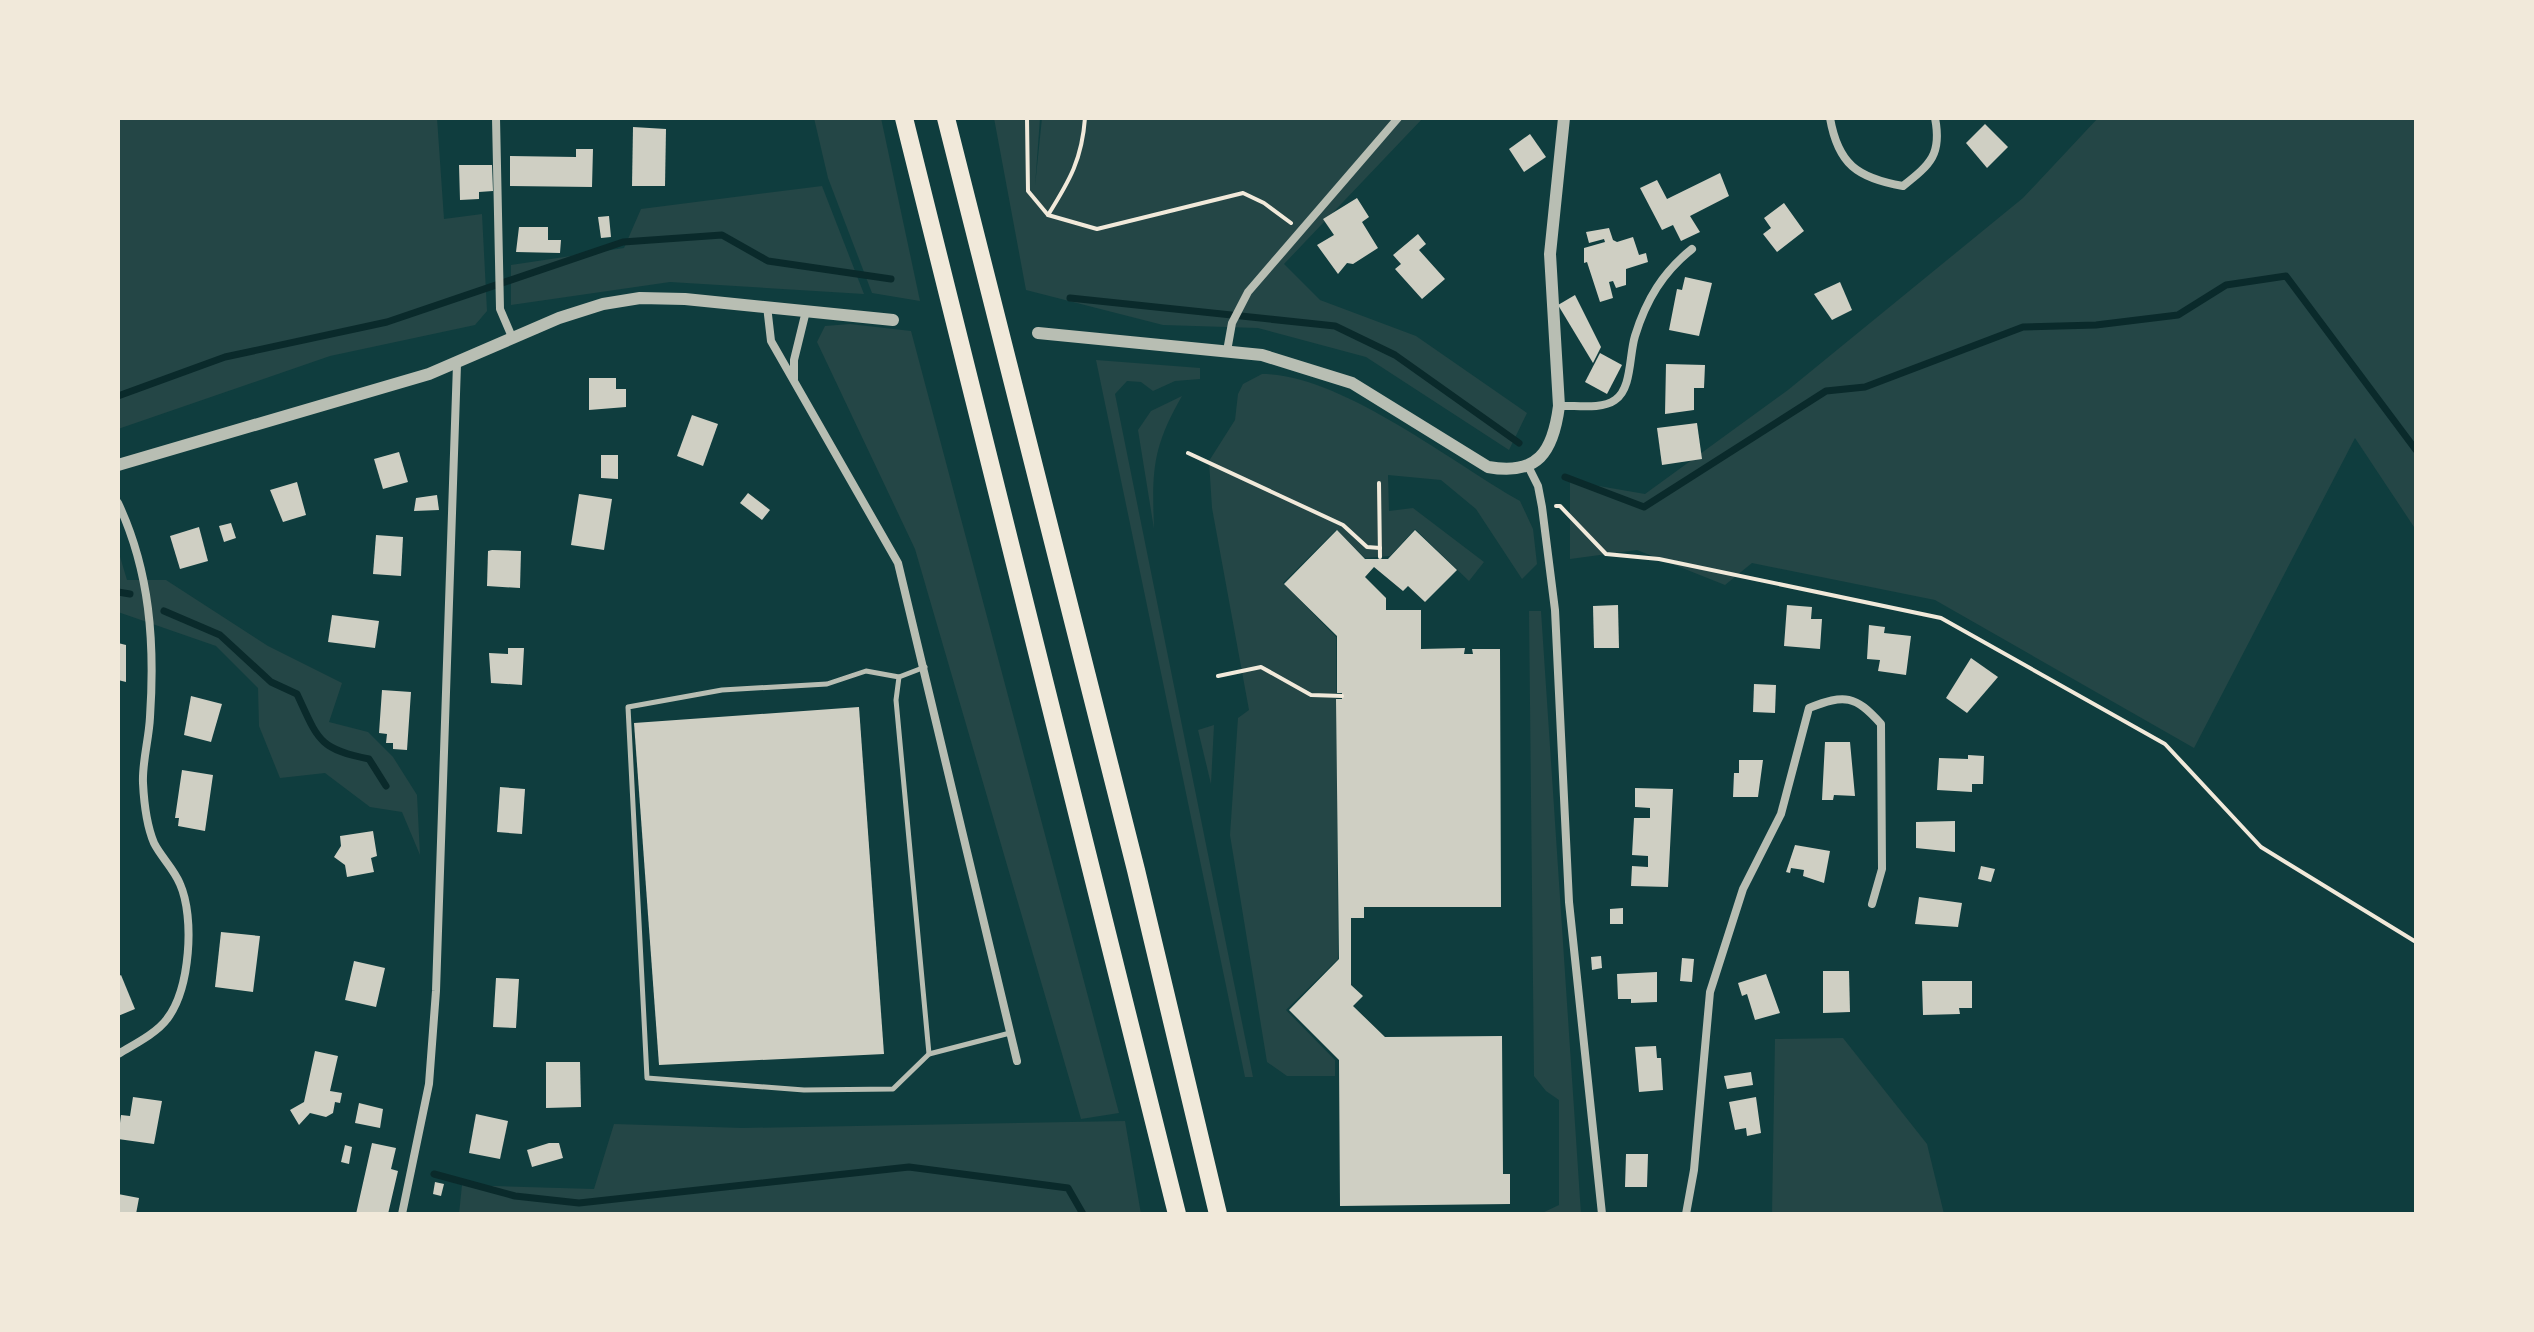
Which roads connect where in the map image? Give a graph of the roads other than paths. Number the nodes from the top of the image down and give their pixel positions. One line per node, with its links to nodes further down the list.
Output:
1 (496, 118): 13 (street)
2 (904, 118): 29 (highway)
3 (946, 118): 30 (highway)
4 (1398, 118): 14 (street)
5 (1564, 118): 17 (street)
6 (1830, 118): 7 (street)
7 (1935, 118)
8 (1692, 249): 17 (street)
9 (767, 306): 10 (street); 13 (street); 16 (street)
10 (806, 311): 11 (street); 16 (street)
11 (893, 320)
12 (1038, 333): 14 (street)
13 (512, 337): 15 (street)
14 (1227, 351): 19 (street)
15 (457, 364): 18 (street); 28 (street)
16 (794, 380): 21 (street)
17 (1559, 406): 19 (street)
18 (118, 465)
19 (1528, 466): 31 (street)
20 (118, 503): 25 (street)
21 (926, 667): 22 (lane); 24 (street)
22 (899, 677): 26 (lane); 26 (lane)
23 (1872, 904): 32 (street)
24 (1010, 1033): 26 (lane); 27 (street)
25 (118, 1054)
26 (929, 1054)
27 (1017, 1061)
28 (402, 1214)
29 (1177, 1214)
30 (1218, 1214)
31 (1602, 1214)
32 (1686, 1214)

